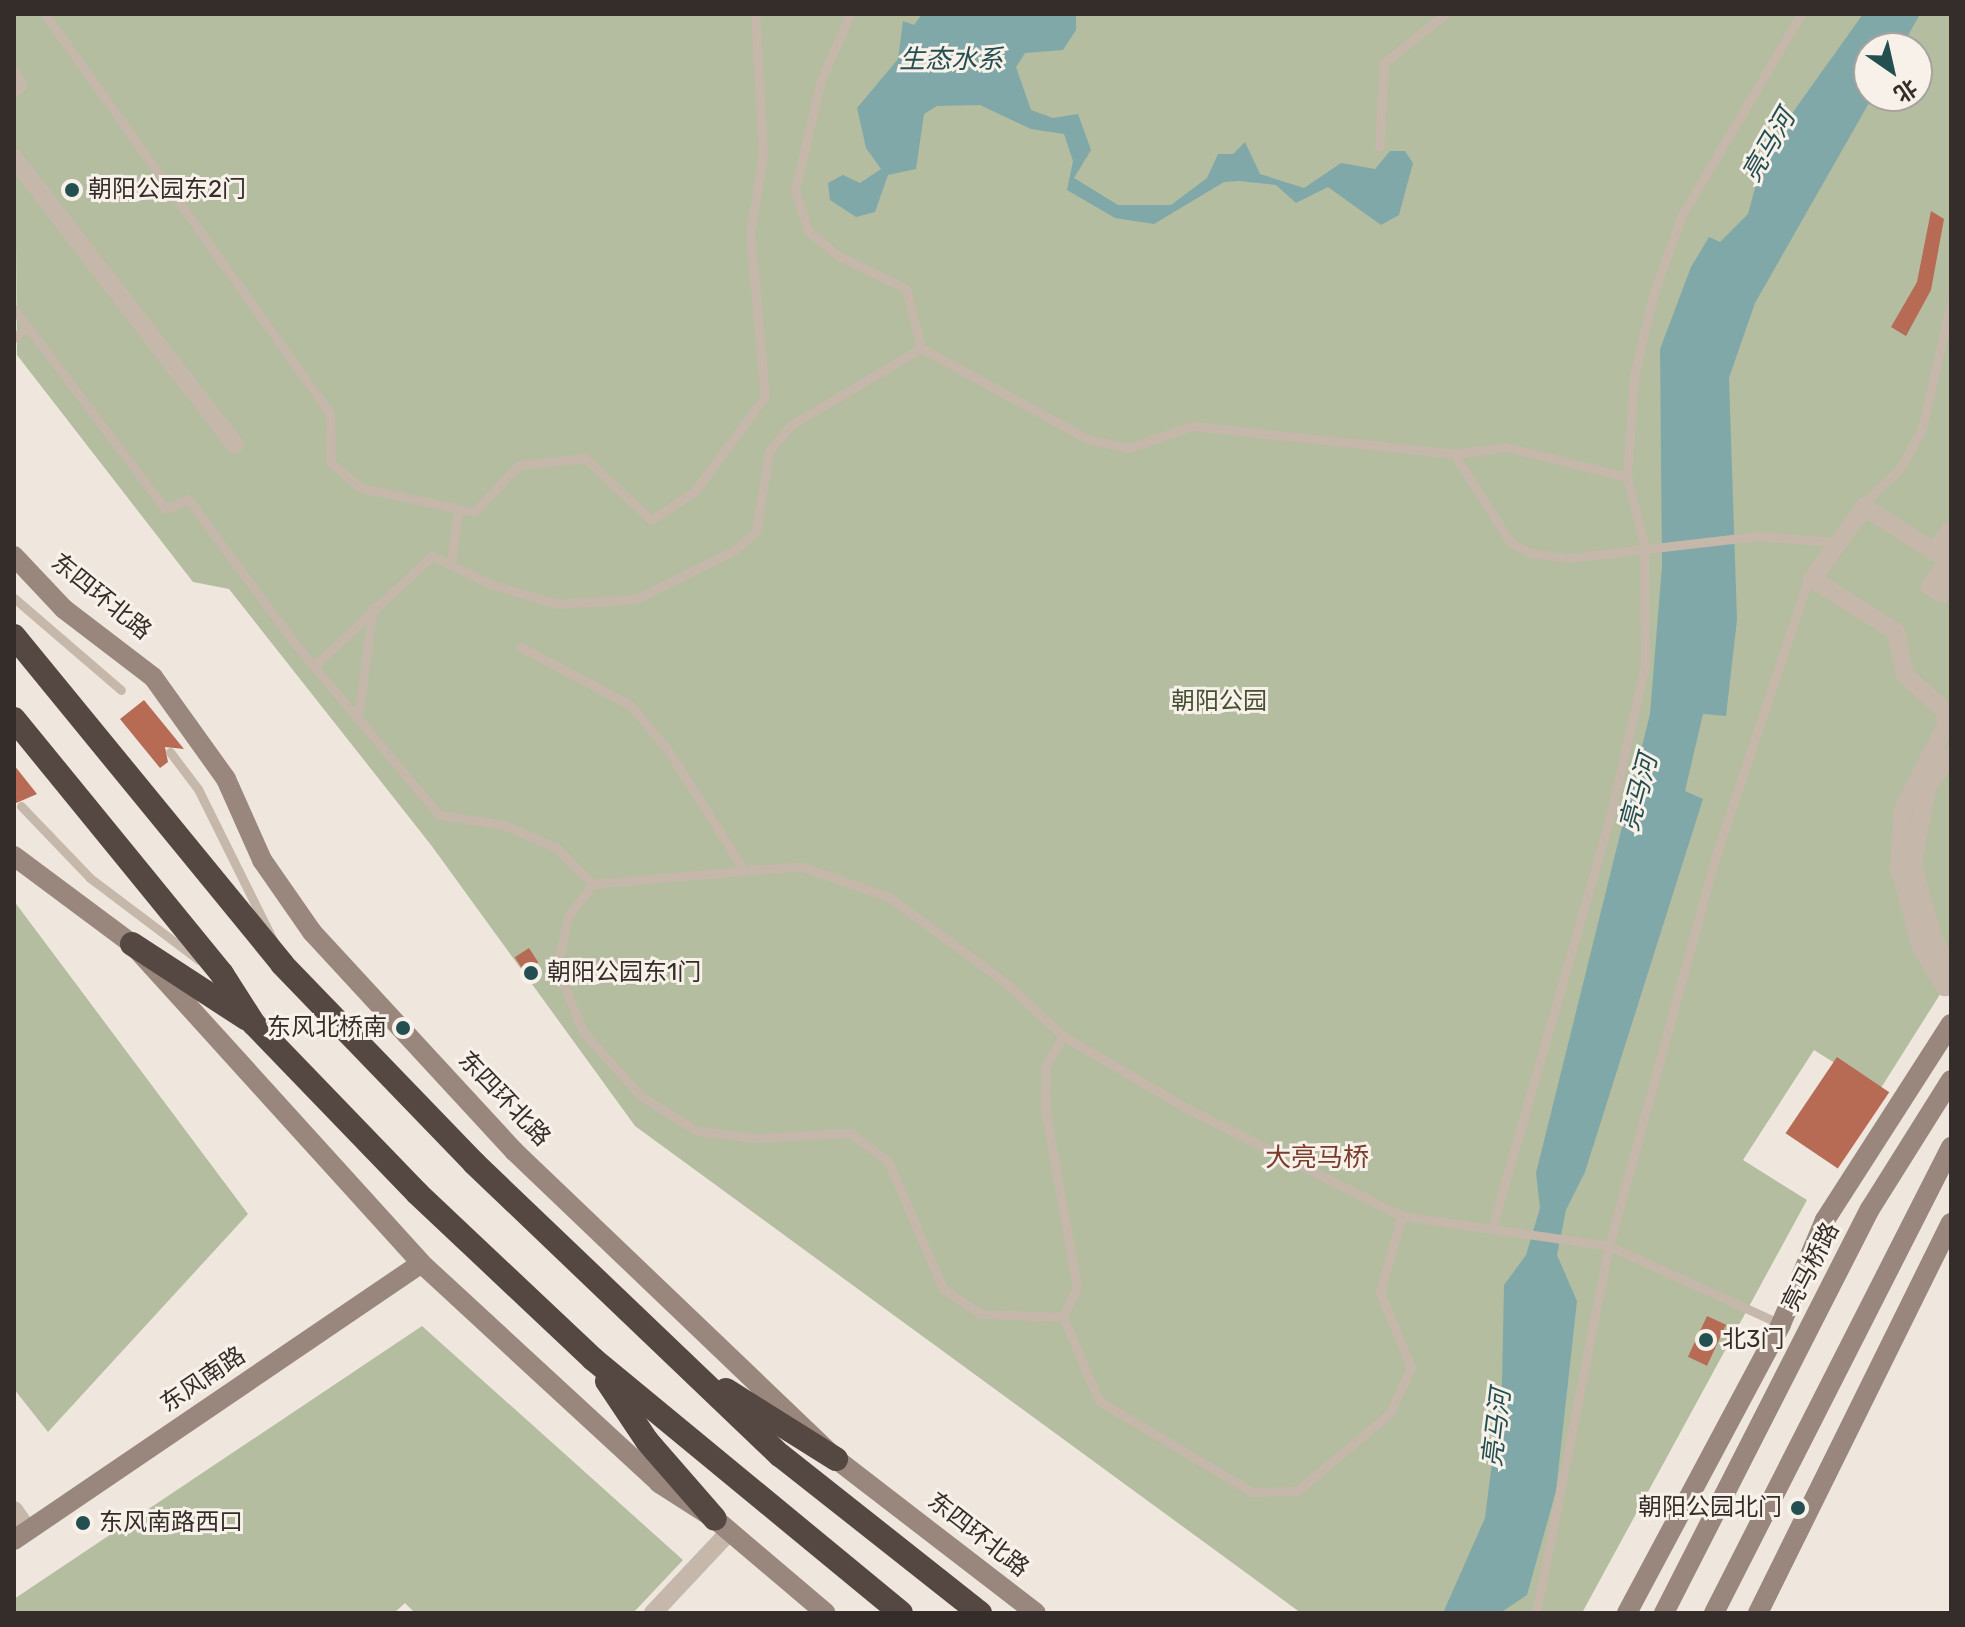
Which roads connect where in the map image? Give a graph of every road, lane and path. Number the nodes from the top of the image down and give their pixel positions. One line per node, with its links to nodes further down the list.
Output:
1 (45, 14): 18 (lane)
2 (755, 14): 18 (lane)
3 (850, 14): 14 (lane)
4 (1445, 14): 8 (lane)
5 (1801, 14): 17 (lane)
6 (14, 70): 7 (lane)
7 (14, 92)
8 (1379, 147)
9 (14, 158): 15 (street)
10 (1951, 301): 20 (lane)
11 (14, 309): 12 (lane)
12 (27, 327): 13 (lane); 30 (lane)
13 (14, 338)
14 (921, 348): 16 (lane); 24 (lane)
15 (235, 445)
16 (1454, 454): 17 (lane); 21 (lane)
17 (1627, 477): 21 (lane)
18 (458, 509): 24 (lane)
19 (1951, 529): 44 (street)
20 (1833, 542): 21 (lane); 53 (lane)
21 (1644, 544): 52 (lane)
22 (14, 556): 60 (street, 东四环北路)
23 (1951, 557): 25 (street)
24 (451, 562): 27 (lane)
25 (1951, 582)
26 (14, 598): 31 (lane)
27 (373, 607): 30 (lane); 32 (lane)
28 (14, 636): 41 (highway)
29 (521, 647): 38 (lane)
30 (316, 664): 32 (lane)
31 (121, 690)
32 (358, 717): 39 (lane)
33 (14, 719): 43 (highway)
34 (170, 752): 41 (lane)
35 (1951, 755): 42 (street)
36 (21, 806): 43 (lane)
37 (14, 856): 40 (street)
38 (742, 867): 39 (lane); 47 (lane)
39 (592, 884): 55 (lane)
40 (132, 944): 45 (highway); 54 (street)
41 (282, 964): 58 (highway)
42 (1951, 969)
43 (222, 974): 45 (highway)
44 (1951, 977)
45 (254, 1024): 57 (highway)
46 (1951, 1024): 56 (street)
47 (1063, 1036): 50 (lane); 55 (lane)
48 (1951, 1080): 63 (street, 亮马桥路)
49 (1951, 1147): 73 (street)
50 (1402, 1216): 52 (lane); 55 (lane)
51 (1951, 1223): 74 (street)
52 (1493, 1225): 53 (lane)
53 (1609, 1246): 56 (lane); 70 (lane)
54 (421, 1263): 62 (street); 64 (street, 东风南路)
55 (1063, 1317)
56 (1781, 1324): 59 (street)
57 (593, 1359): 62 (highway); 67 (highway)
58 (677, 1359): 60 (highway); 68 (highway)
59 (1728, 1424): 63 (street); 71 (street)
60 (836, 1459): 69 (street, 东四环北路)
61 (14, 1510): 64 (street)
62 (722, 1526): 65 (street); 66 (street)
63 (1708, 1526): 72 (street, 亮马桥路)
64 (21, 1535)
65 (653, 1613)
66 (826, 1613)
67 (901, 1613)
68 (980, 1613)
69 (1036, 1613)
70 (1536, 1613)
71 (1627, 1613)
72 (1664, 1613)
73 (1714, 1613)
74 (1758, 1613)

